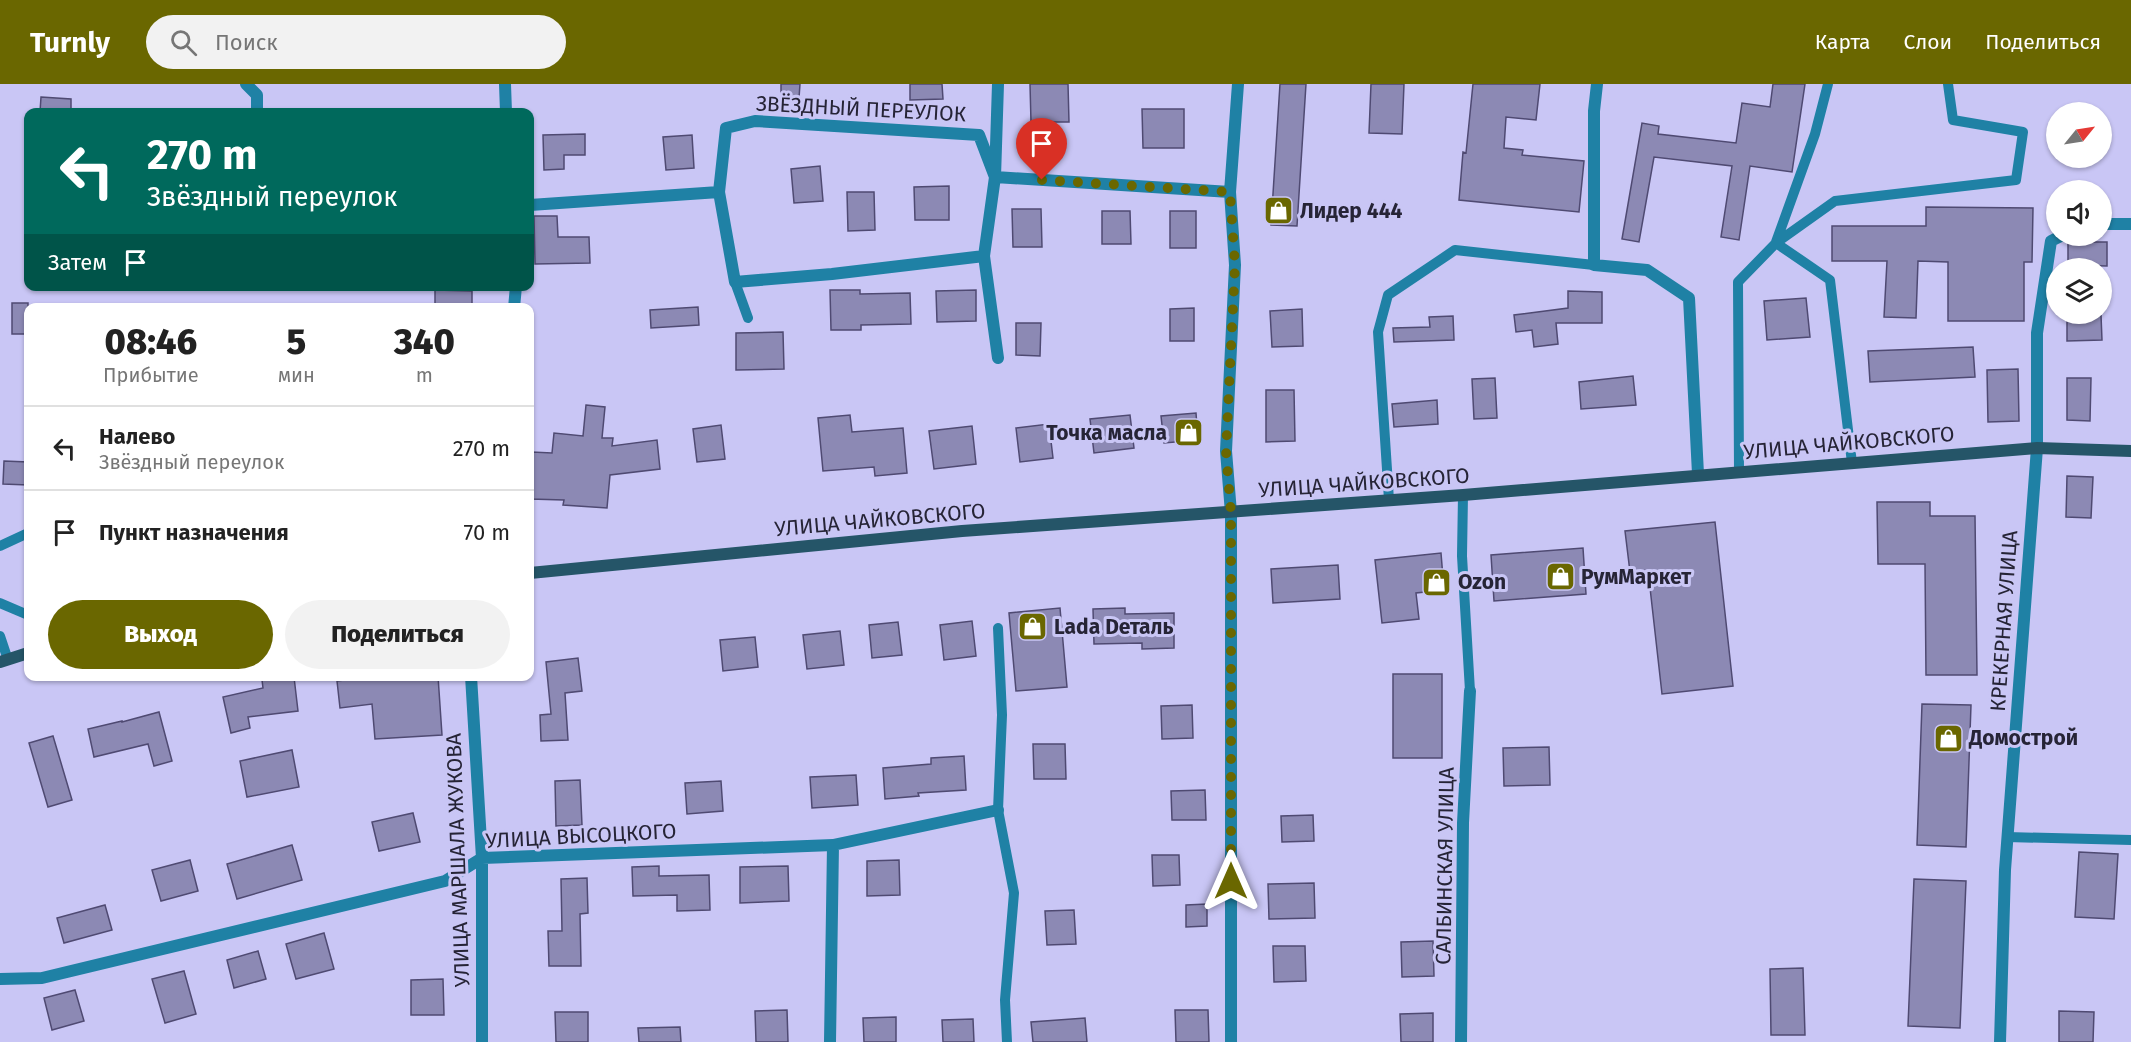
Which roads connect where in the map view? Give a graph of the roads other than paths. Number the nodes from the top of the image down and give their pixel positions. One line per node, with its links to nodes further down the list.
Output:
1 (246, 84): 8 (street)
2 (505, 84): 9 (street)
3 (998, 84): 10 (street, ЗВЁЗДНЫЙ ПЕРЕУЛОК)
4 (1238, 84): 12 (street)
5 (1598, 84): 19 (street)
6 (1828, 84): 16 (lane)
7 (1948, 84): 16 (lane)
8 (256, 108)
9 (506, 108)
10 (995, 177): 11 (street, ЗВЁЗДНЫЙ ПЕРЕУЛОК); 12 (street); 18 (street, ЗВЁЗДНЫЙ ПЕРЕУЛОК)
11 (719, 192): 13 (street); 20 (street, ЗВЁЗДНЫЙ ПЕРЕУЛОК)
12 (1230, 192): 30 (street)
13 (534, 205)
14 (2112, 224): 15 (street)
15 (2131, 224)
16 (1776, 243): 25 (lane); 26 (lane)
17 (2054, 246): 23 (street, КРЕКЕРНАЯ УЛИЦА)
18 (984, 256): 20 (street); 22 (street, ЗВЁЗДНЫЙ ПЕРЕУЛОК)
19 (1594, 265): 27 (street); 29 (lane)
20 (735, 282): 21 (lane)
21 (748, 318)
22 (998, 358)
23 (2037, 448): 24 (main road, УЛИЦА ЧАЙКОВСКОГО); 25 (main road, УЛИЦА ЧАЙКОВСКОГО); 43 (street, КРЕКЕРНАЯ УЛИЦА)
24 (2131, 451)
25 (1852, 463): 26 (main road, УЛИЦА ЧАЙКОВСКОГО)
26 (1739, 472): 27 (main road, УЛИЦА ЧАЙКОВСКОГО)
27 (1698, 474): 28 (main road, УЛИЦА ЧАЙКОВСКОГО)
28 (1463, 495): 29 (main road, УЛИЦА ЧАЙКОВСКОГО); 41 (lane)
29 (1389, 500): 30 (main road, УЛИЦА ЧАЙКОВСКОГО)
30 (1231, 513): 33 (main road, УЛИЦА ЧАЙКОВСКОГО); 51 (street)
31 (24, 535): 32 (lane)
32 (0, 546)
33 (534, 573)
34 (0, 603): 35 (lane)
35 (24, 613)
36 (998, 628): 42 (lane)
37 (0, 636): 39 (lane)
38 (24, 654): 39 (main road)
39 (4, 661)
40 (471, 681): 46 (street, УЛИЦА МАРШАЛА ЖУКОВА)
41 (1470, 691): 52 (street, САЛБИНСКАЯ УЛИЦА)
42 (998, 810): 45 (street, УЛИЦА ВЫСОЦКОГО); 50 (lane)
43 (2007, 837): 44 (lane); 53 (street, КРЕКЕРНАЯ УЛИЦА)
44 (2131, 840)
45 (833, 845): 46 (street, УЛИЦА ВЫСОЦКОГО); 49 (street)
46 (482, 858): 47 (street, УЛИЦА ВЫСОЦКОГО); 48 (street, УЛИЦА МАРШАЛА ЖУКОВА)
47 (0, 979)
48 (482, 1042)
49 (830, 1042)
50 (1007, 1042)
51 (1231, 1042)
52 (1461, 1042)
53 (2000, 1042)

